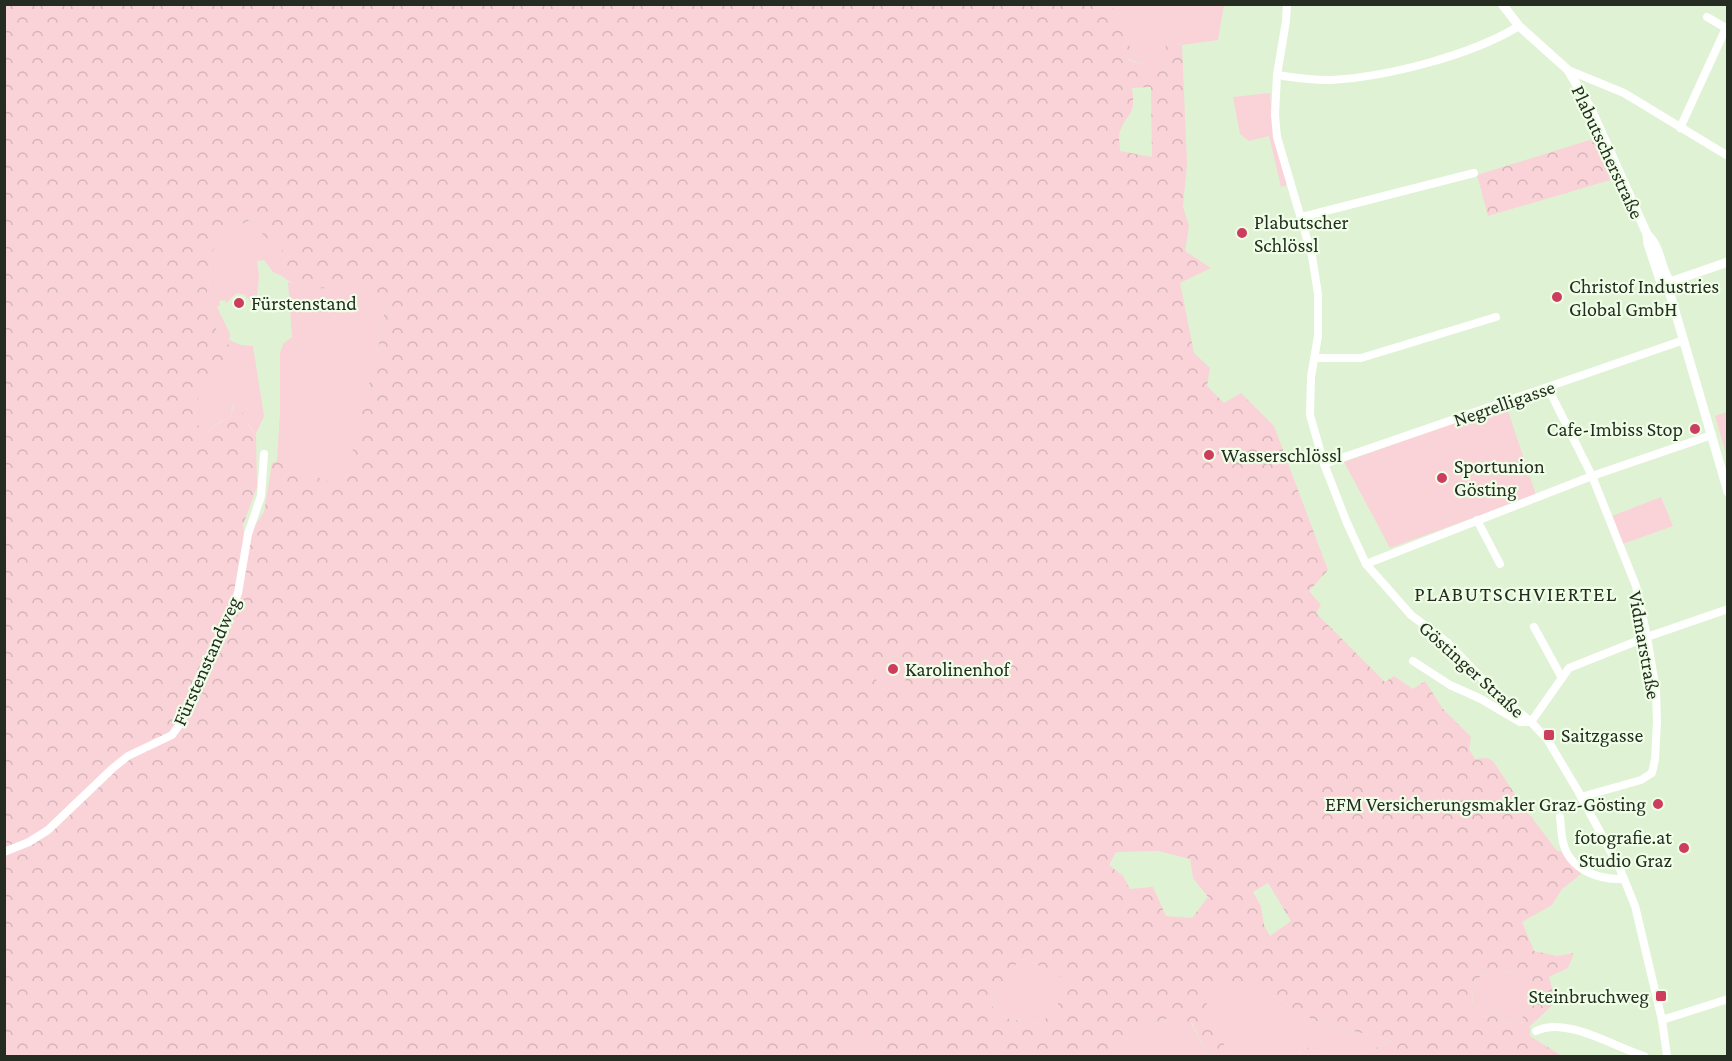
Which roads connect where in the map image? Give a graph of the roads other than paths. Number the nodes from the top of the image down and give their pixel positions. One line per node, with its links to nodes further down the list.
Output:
1 (1287, 4): 6 (street, Göstinger Straße)
2 (1502, 4): 4 (street, Plabutscherstraße)
3 (1707, 17): 7 (street)
4 (1520, 26): 5 (street, Plabutscherstraße); 6 (street)
5 (1568, 70): 7 (street); 12 (street, Plabutscherstraße)
6 (1277, 75): 10 (street, Göstinger Straße)
7 (1680, 128): 8 (street)
8 (1726, 152)
9 (1474, 173): 10 (street)
10 (1302, 217): 15 (street, Göstinger Straße)
11 (1728, 262): 12 (street)
12 (1670, 284): 14 (street, Plabutscherstraße)
13 (1496, 316): 15 (street)
14 (1684, 340): 16 (street, Negrelligasse); 17 (street, Plabutscherstraße)
15 (1315, 358): 19 (street, Göstinger Straße)
16 (1548, 388): 19 (street, Negrelligasse); 20 (street, Vidmarstraße)
17 (1712, 435): 20 (street); 21 (street, Plabutscherstraße)
18 (264, 454): 33 (street, Fürstenstandweg)
19 (1324, 464): 23 (street, Göstinger Straße)
20 (1593, 476): 22 (street); 27 (street, Vidmarstraße)
21 (1728, 492)
22 (1478, 520): 23 (street); 24 (street)
23 (1366, 564): 30 (street, Göstinger Straße)
24 (1500, 564)
25 (1728, 609): 27 (street)
26 (1534, 627): 29 (street)
27 (1647, 637): 29 (street); 31 (street, Vidmarstraße)
28 (1413, 661): 30 (street, Göstinger Straße)
29 (1562, 678): 30 (street)
30 (1531, 722): 31 (street, Göstinger Straße)
31 (1581, 797): 34 (street, Göstinger Straße)
32 (1560, 818): 34 (street)
33 (4, 852)
34 (1624, 879): 36 (street, Göstinger Straße)
35 (1728, 999): 36 (street)
36 (1662, 1020): 39 (street, Göstinger Straße)
37 (1536, 1031): 38 (street)
38 (1644, 1056)
39 (1667, 1056)

